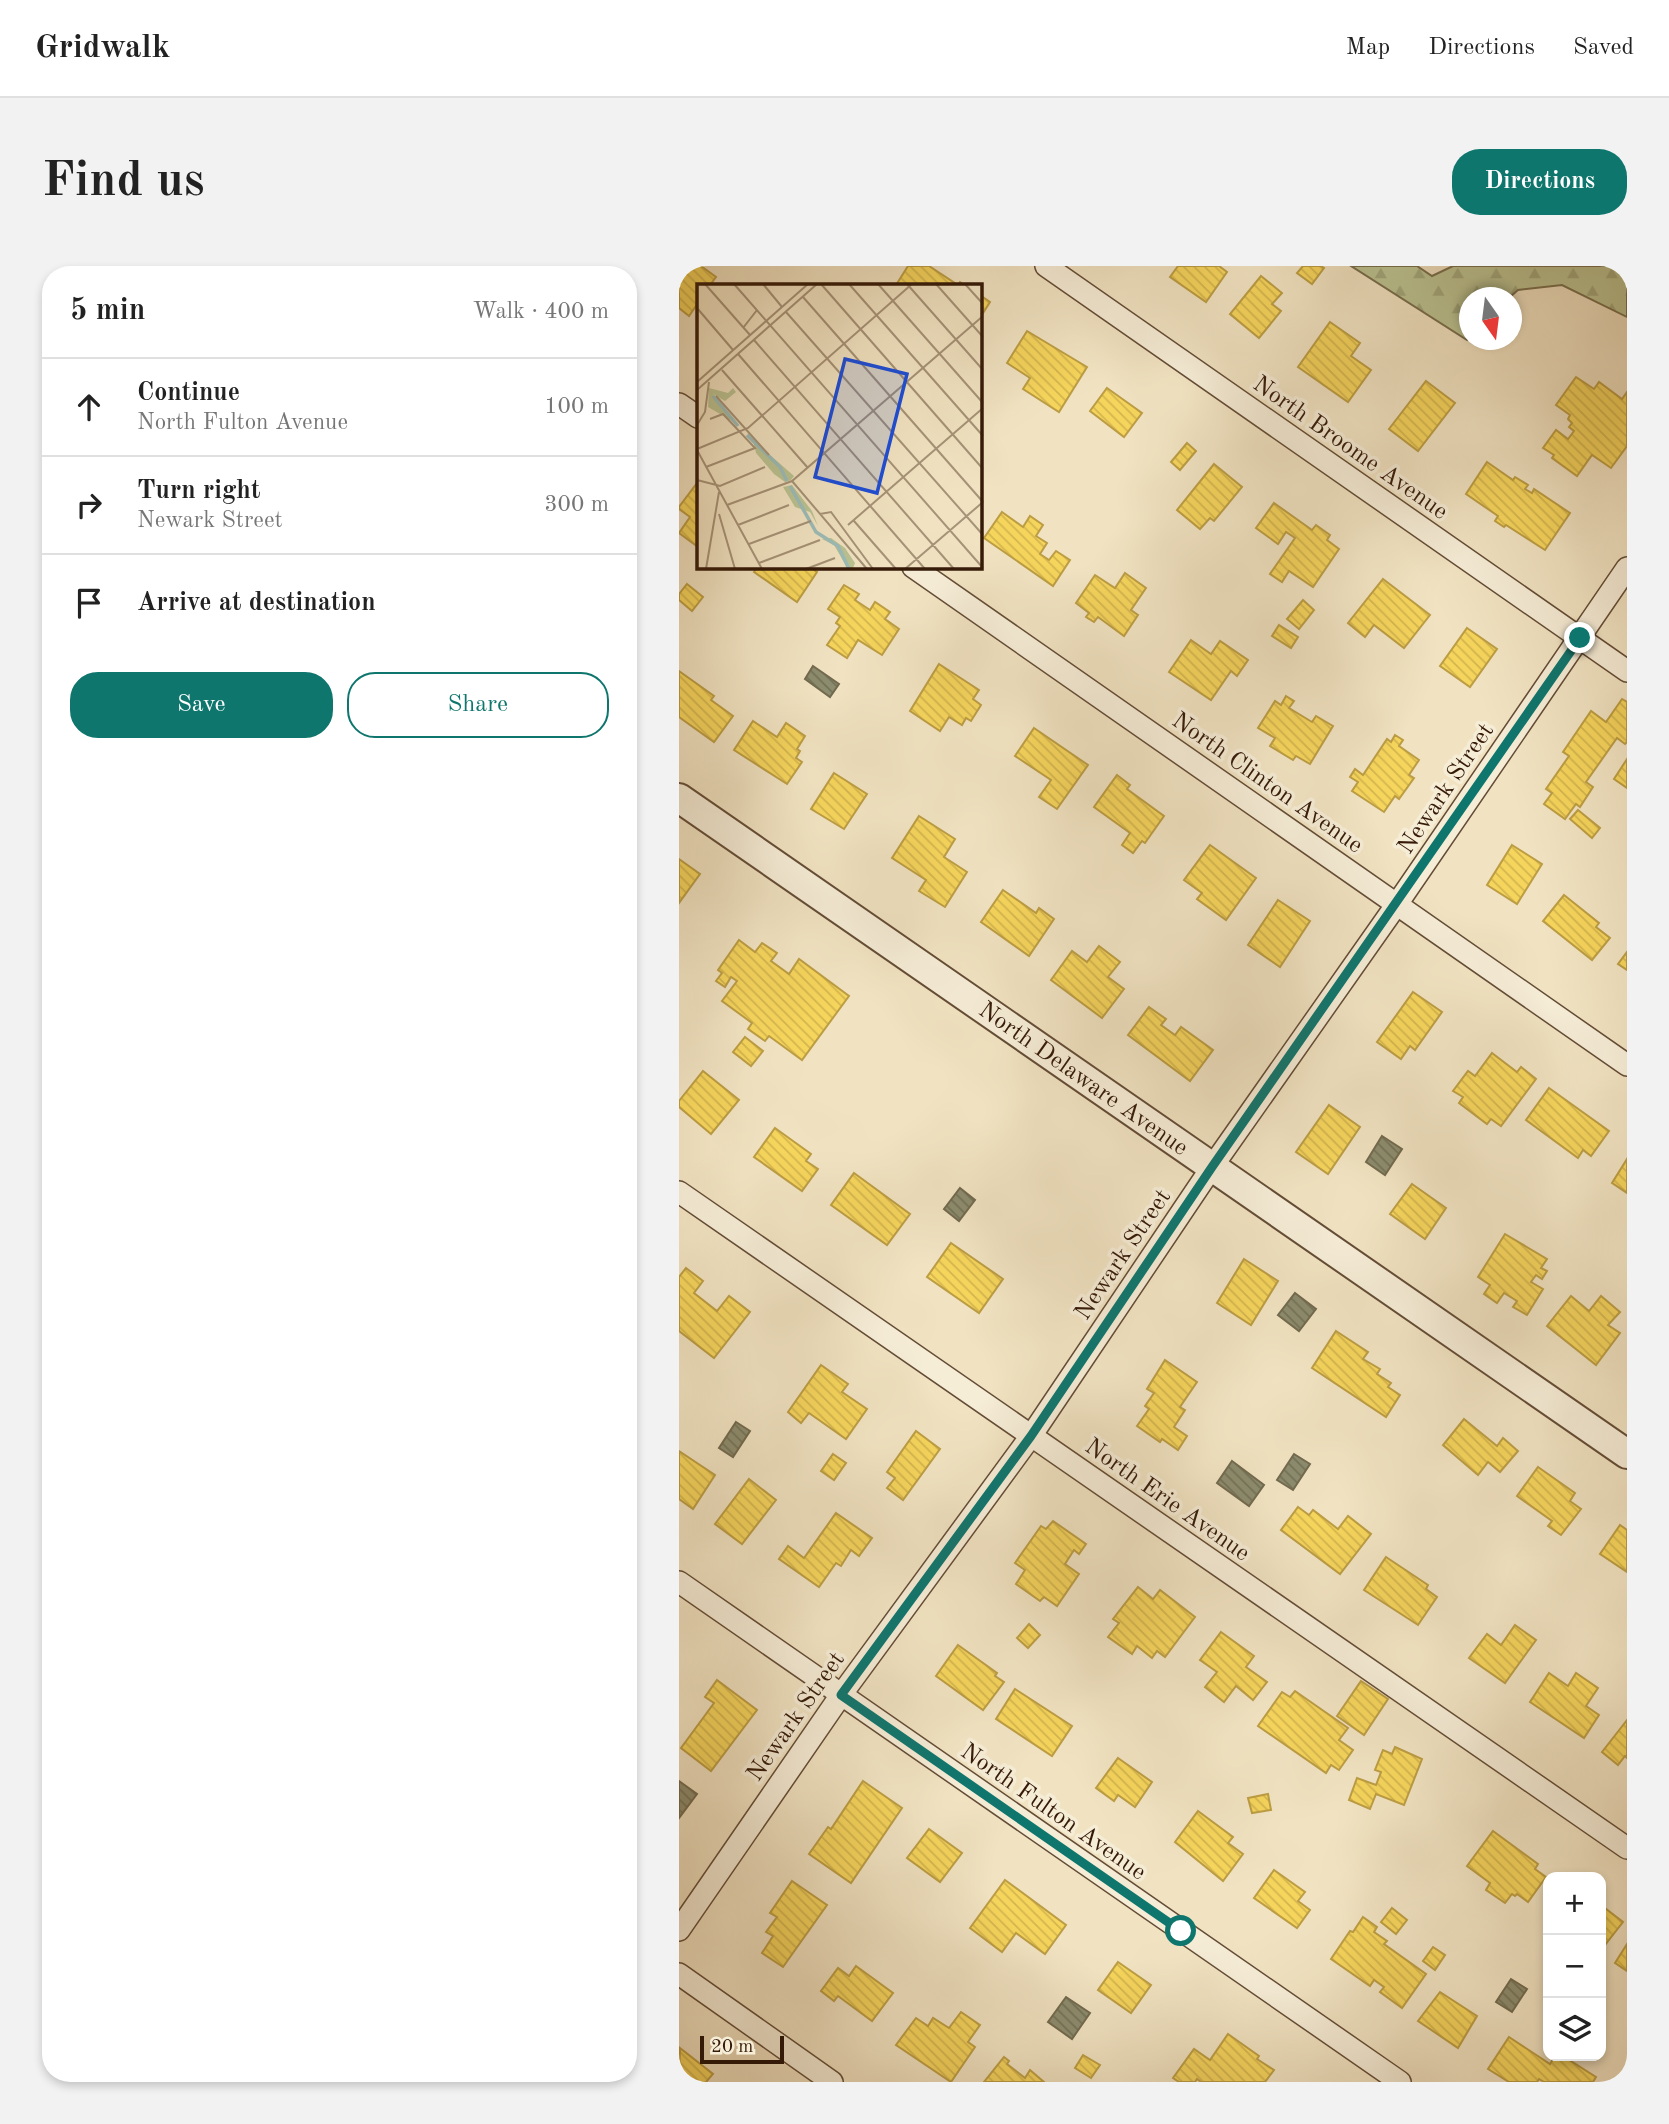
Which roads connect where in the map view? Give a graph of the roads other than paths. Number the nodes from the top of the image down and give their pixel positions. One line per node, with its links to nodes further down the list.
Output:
1 (1046, 266): 6 (street, North Broome Avenue)
2 (679, 404): 3 (street)
3 (697, 417)
4 (1627, 568): 6 (street, Newark Street)
5 (916, 569): 9 (street, North Clinton Avenue)
6 (1580, 638): 7 (street, North Broome Avenue); 9 (street, Newark Street)
7 (1627, 671)
8 (679, 798): 11 (street, North Delaware Avenue)
9 (1397, 904): 10 (street, North Clinton Avenue); 11 (street, Newark Street)
10 (1627, 1065)
11 (1212, 1167): 13 (street, Newark Street); 14 (street, North Delaware Avenue)
12 (679, 1192): 13 (street, North Erie Avenue)
13 (1031, 1436): 16 (street, Newark Street); 17 (street, North Erie Avenue)
14 (1627, 1454)
15 (679, 1582): 16 (street, North Fulton Avenue)
16 (841, 1695): 18 (street, Newark Street); 21 (street, North Fulton Avenue)
17 (1627, 1848)
18 (679, 1930)
19 (679, 1974): 20 (street)
20 (832, 2082)
21 (1400, 2082)

